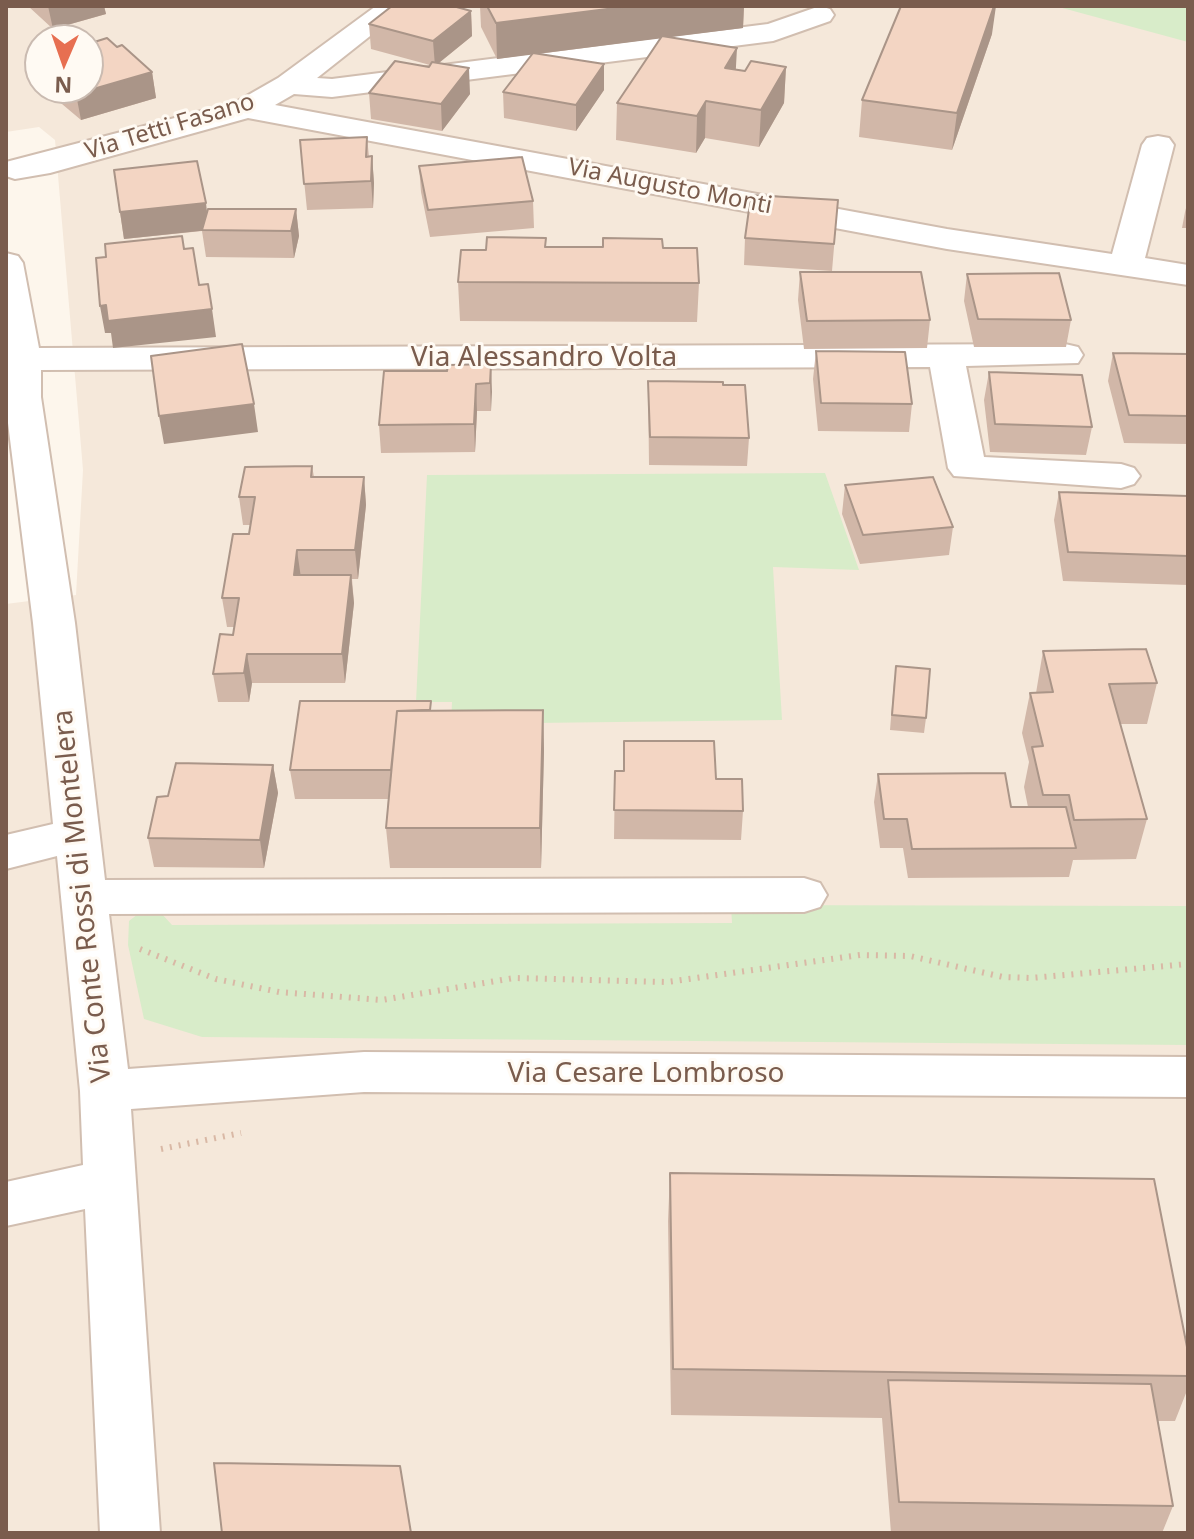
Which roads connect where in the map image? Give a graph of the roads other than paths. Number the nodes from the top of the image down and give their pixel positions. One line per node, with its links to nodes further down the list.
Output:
1 (394, 6): 3 (street, Via Tetti Fasano)
2 (820, 15): 3 (street)
3 (289, 84): 4 (street, Via Tetti Fasano)
4 (247, 109): 6 (street, Via Tetti Fasano); 8 (street, Via Augusto Monti)
5 (1158, 145): 8 (street)
6 (9, 175)
7 (6, 263): 12 (street, Via Conte Rossi di Montelera)
8 (1126, 266): 9 (street, Via Augusto Monti)
9 (1188, 275)
10 (946, 355): 11 (street, Via Alessandro Volta); 12 (street, Via Alessandro Volta); 13 (street)
11 (1065, 355)
12 (23, 358): 14 (street, Via Conte Rossi di Montelera)
13 (1121, 476)
14 (75, 835): 15 (street); 17 (street, Via Conte Rossi di Montelera)
15 (6, 852)
16 (804, 895): 17 (street)
17 (96, 897): 19 (street, Via Conte Rossi di Montelera)
18 (1188, 1077): 19 (street, Via Cesare Lombroso)
19 (105, 1091): 20 (street, Via Conte Rossi di Montelera)
20 (130, 1168): 21 (street); 22 (street, Via Conte Rossi di Montelera)
21 (6, 1204)
22 (130, 1533)

